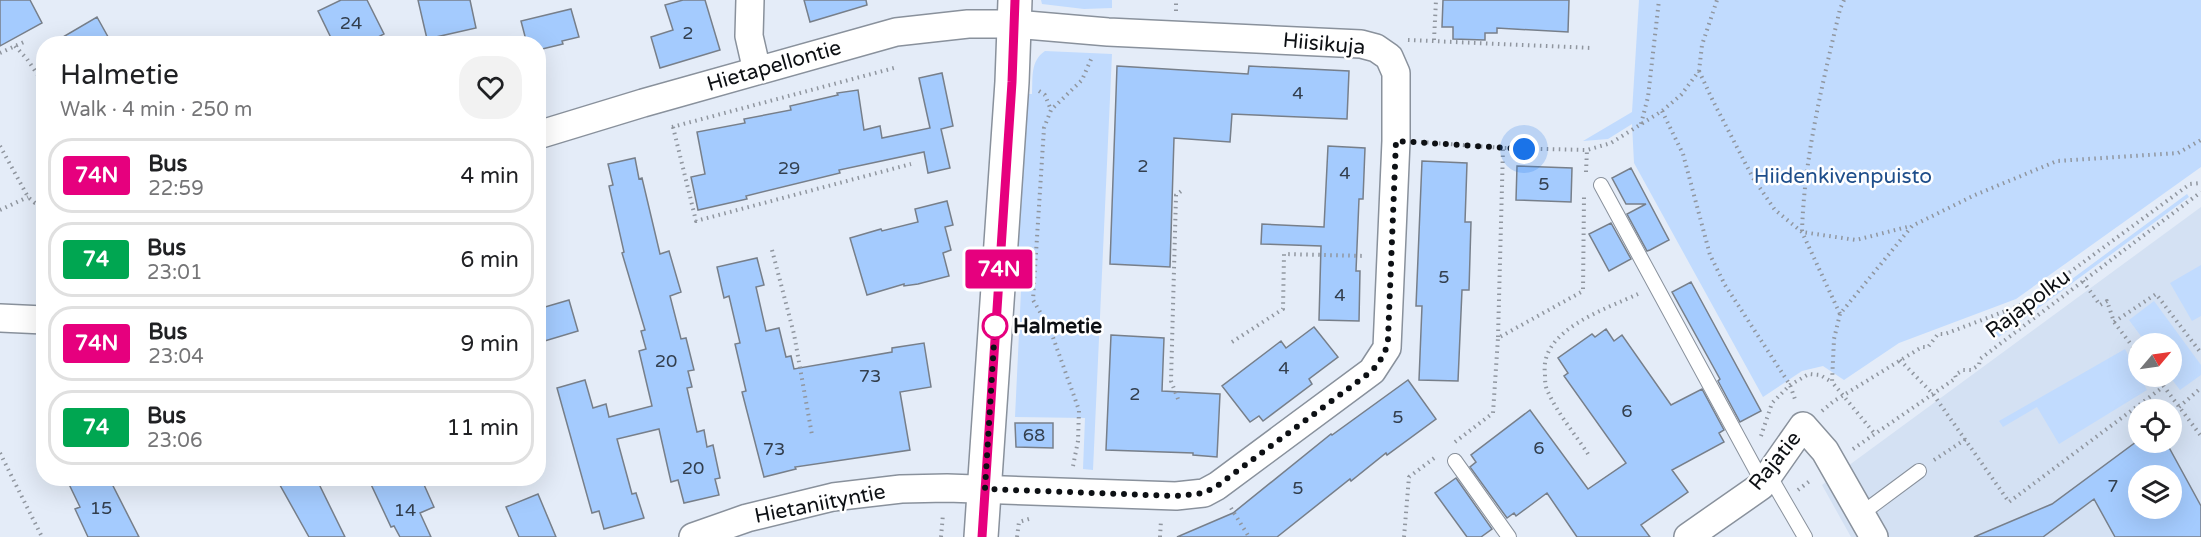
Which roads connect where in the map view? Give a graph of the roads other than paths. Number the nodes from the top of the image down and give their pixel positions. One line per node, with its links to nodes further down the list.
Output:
1 (750, 0): 3 (street)
2 (1015, 12): 3 (street, Hietapellontie); 11 (street); 11 (street, Hiisikuja)
3 (757, 71): 4 (street, Hietapellontie)
4 (546, 133)
5 (1601, 185): 10 (lane)
6 (0, 318): 7 (street)
7 (36, 320)
8 (1455, 461): 15 (lane)
9 (1919, 471): 12 (lane)
10 (1766, 479): 12 (street, Rajatie); 16 (street, Rajatie); 17 (lane)
11 (985, 489): 13 (street, Hietaniityntie); 14 (street)
12 (1867, 526)
13 (693, 537)
14 (981, 537)
15 (1509, 537)
16 (1688, 537)
17 (1805, 537)

